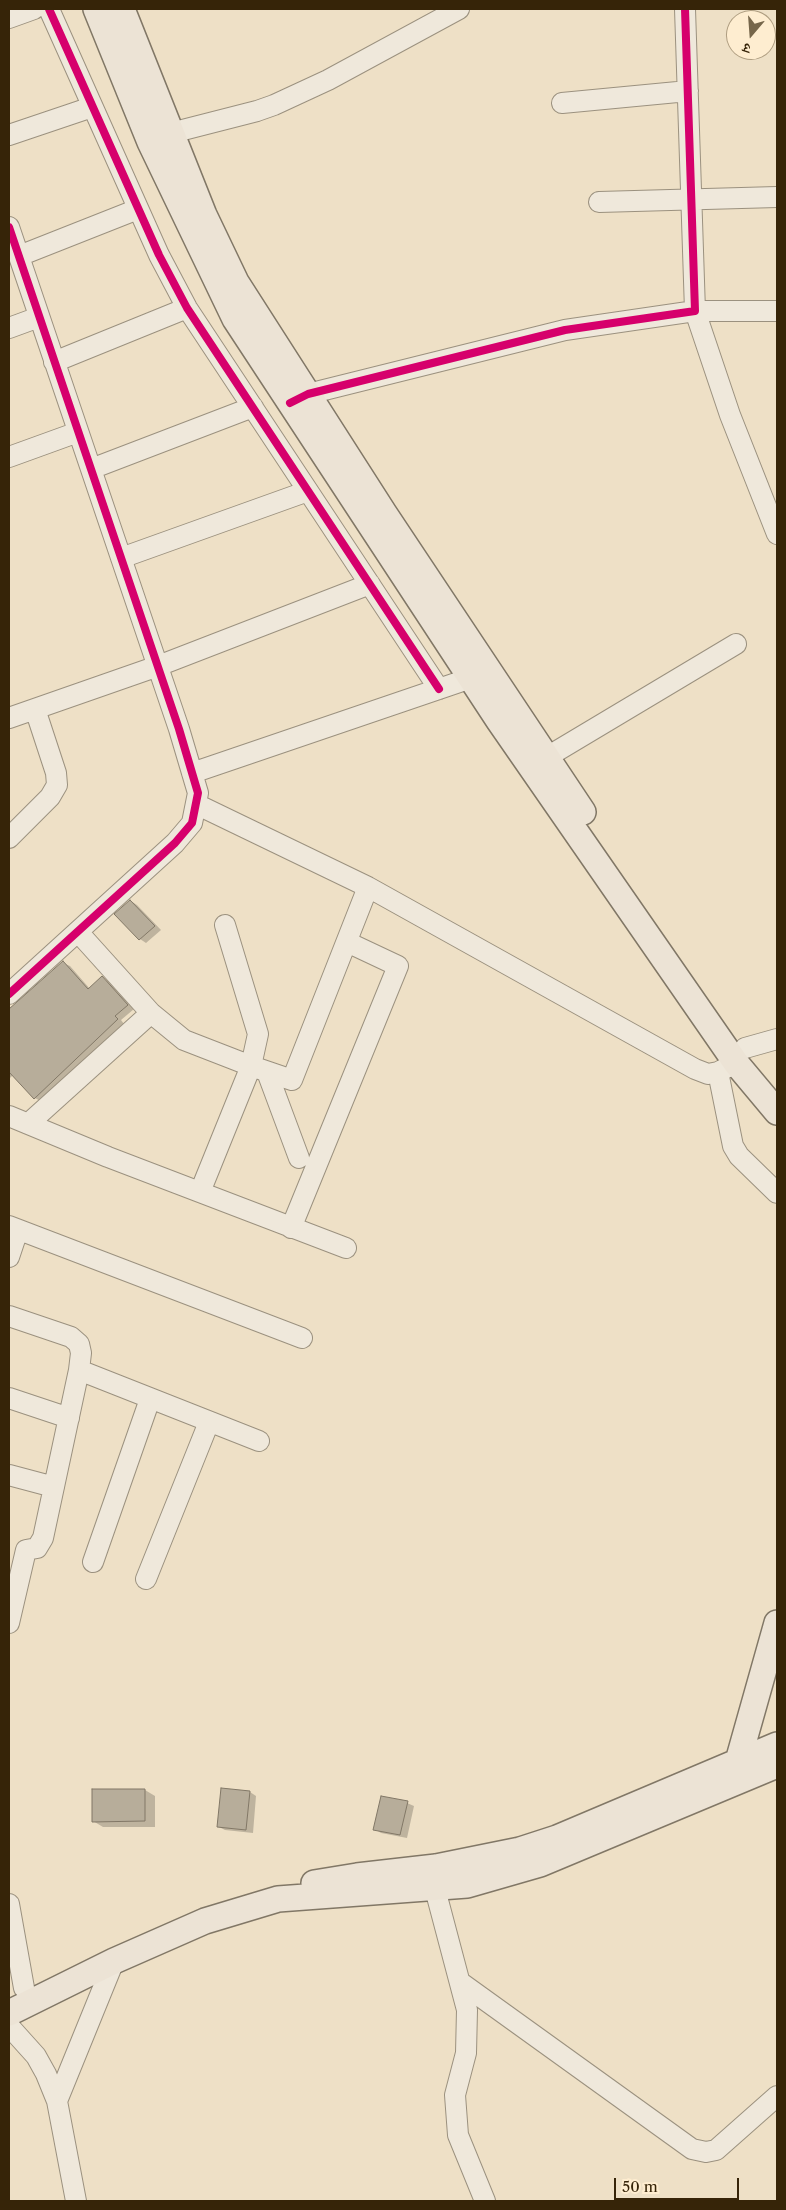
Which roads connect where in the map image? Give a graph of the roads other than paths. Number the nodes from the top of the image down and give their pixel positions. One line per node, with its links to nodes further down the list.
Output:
1 (34, 9): 7 (street)
2 (49, 9): 10 (street)
3 (96, 9): 25 (main road)
4 (122, 9): 11 (main road)
5 (459, 9): 11 (street)
6 (685, 9): 8 (street)
7 (9, 18)
8 (688, 91): 9 (street); 14 (street)
9 (562, 103)
10 (92, 107): 12 (street); 16 (street)
11 (171, 133): 25 (main road)
12 (9, 135)
13 (777, 197): 14 (street)
14 (692, 199): 15 (street); 20 (street)
15 (599, 202)
16 (138, 209): 18 (street); 19 (street)
17 (9, 227): 18 (street)
18 (19, 256): 22 (street)
19 (187, 308): 24 (street); 26 (street)
20 (695, 311): 21 (street); 25 (street); 31 (street)
21 (777, 311)
22 (39, 317): 23 (street); 24 (street)
23 (9, 328)
24 (54, 362): 27 (street)
25 (299, 398): 36 (main road); 40 (main road)
26 (253, 407): 29 (street); 30 (street)
27 (78, 432): 28 (street); 29 (street)
28 (9, 457)
29 (91, 469): 32 (street)
30 (308, 491): 32 (street); 33 (street)
31 (777, 534)
32 (121, 558): 35 (street)
33 (370, 584): 35 (street); 37 (street)
34 (736, 644): 40 (street)
35 (158, 666): 38 (street); 41 (street)
36 (471, 678): 37 (street); 51 (main road)
37 (439, 689): 41 (street)
38 (35, 709): 39 (street); 43 (street)
39 (9, 718)
40 (546, 758): 51 (main road)
41 (192, 773): 42 (street)
42 (196, 804): 44 (street); 46 (street)
43 (9, 838)
44 (368, 887): 47 (street); 51 (street)
45 (225, 925): 52 (street)
46 (78, 932): 48 (street); 49 (street)
47 (347, 942): 52 (street); 61 (street)
48 (9, 994)
49 (151, 1013): 52 (street); 56 (street)
50 (777, 1039): 51 (street)
51 (733, 1061): 53 (main road); 54 (main road); 59 (street)
52 (259, 1069): 57 (street); 58 (street)
53 (777, 1089)
54 (777, 1112)
55 (9, 1116): 56 (street)
56 (28, 1124): 58 (street)
57 (299, 1158)
58 (200, 1192): 61 (street)
59 (777, 1193)
60 (13, 1228): 63 (street); 65 (street)
61 (291, 1228): 62 (street)
62 (346, 1248)
63 (9, 1257)
64 (9, 1316): 66 (street)
65 (302, 1338)
66 (79, 1370): 68 (street); 69 (street)
67 (9, 1398): 69 (street)
68 (150, 1399): 70 (street); 75 (street)
69 (69, 1418): 73 (street)
70 (209, 1422): 71 (street); 76 (street)
71 (259, 1441)
72 (9, 1475): 73 (street)
73 (54, 1487): 74 (street)
74 (17, 1549): 77 (street)
75 (93, 1562)
76 (146, 1579)
77 (9, 1623)
78 (777, 1624): 81 (main road)
79 (777, 1745): 81 (main road)
80 (777, 1765): 81 (main road)
81 (735, 1772): 82 (main road); 86 (main road)
82 (435, 1889): 84 (main road); 85 (street)
83 (9, 1904): 86 (street)
84 (114, 1962): 87 (main road); 90 (street)
85 (460, 1982): 89 (street); 92 (street)
86 (13, 1993)
87 (9, 2013)
88 (9, 2026): 90 (street)
89 (777, 2096)
90 (57, 2101): 91 (street)
91 (76, 2201)
92 (485, 2201)

